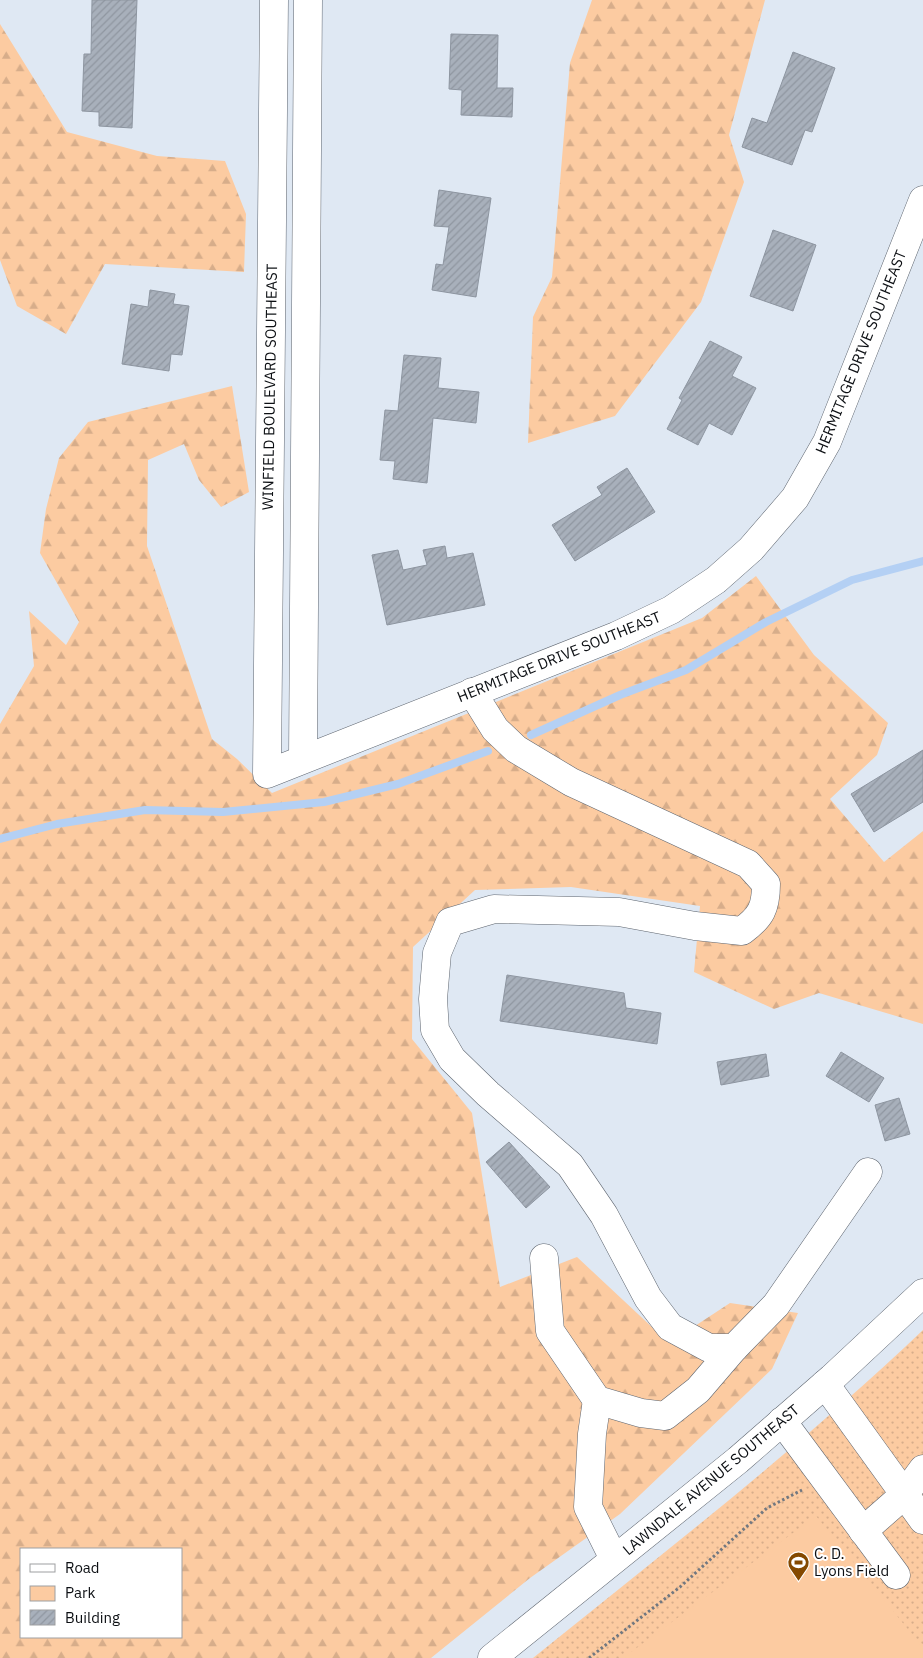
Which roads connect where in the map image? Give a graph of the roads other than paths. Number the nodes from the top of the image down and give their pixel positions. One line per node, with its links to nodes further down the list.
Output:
1 (274, 0): 3 (street, WINFIELD BOULEVARD SOUTHEAST)
2 (308, 0): 4 (street)
3 (273, 157): 4 (street); 8 (street, WINFIELD BOULEVARD SOUTHEAST)
4 (307, 158): 7 (street)
5 (923, 200): 6 (street, HERMITAGE DRIVE SOUTHEAST)
6 (472, 692): 7 (street, HERMITAGE DRIVE SOUTHEAST); 12 (street)
7 (303, 759): 8 (street, HERMITAGE DRIVE SOUTHEAST)
8 (267, 774)
9 (868, 1172): 12 (street)
10 (544, 1258): 14 (street)
11 (923, 1293): 13 (street, LAWNDALE AVENUE SOUTHEAST)
12 (734, 1348): 14 (street)
13 (825, 1384): 15 (street, LAWNDALE AVENUE SOUTHEAST); 17 (street)
14 (597, 1400): 20 (street)
15 (782, 1422): 19 (street); 20 (street, LAWNDALE AVENUE SOUTHEAST)
16 (923, 1469): 17 (street)
17 (904, 1495): 18 (street); 19 (street)
18 (923, 1520)
19 (863, 1531): 21 (street)
20 (614, 1559): 22 (street, LAWNDALE AVENUE SOUTHEAST)
21 (896, 1575)
22 (492, 1658)

